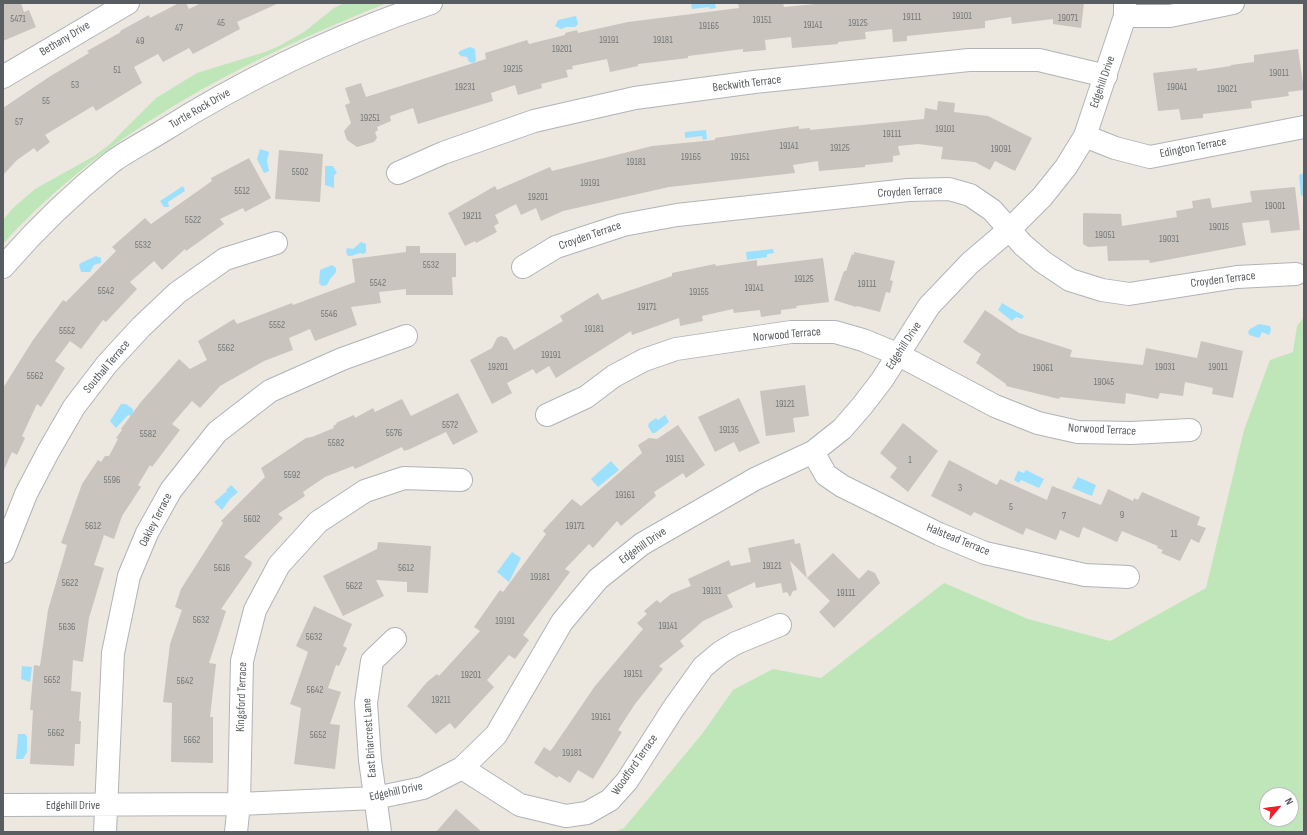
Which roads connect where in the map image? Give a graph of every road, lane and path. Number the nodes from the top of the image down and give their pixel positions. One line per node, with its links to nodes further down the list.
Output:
1 (128, 3): 5 (street, Bethany Drive)
2 (428, 3): 13 (street, Turtle Rock Drive)
3 (1233, 3): 4 (street)
4 (1125, 10): 6 (street, Edgehill Drive)
5 (3, 76)
6 (1106, 76): 8 (street, Edgehill Drive); 9 (street, Beckwith Terrace)
7 (1304, 127): 8 (street, Edington Terrace)
8 (1085, 136): 10 (street, Edgehill Drive)
9 (398, 173)
10 (1010, 229): 12 (street, Croyden Terrace); 14 (street, Croyden Terrace); 16 (street, Edgehill Drive)
11 (276, 243): 21 (street, Southall Terrace)
12 (523, 266)
13 (3, 267)
14 (1296, 274)
15 (406, 336): 29 (street, Oakley Terrace)
16 (897, 354): 17 (street, Norwood Terrace); 18 (street, Norwood Terrace); 19 (street, Edgehill Drive)
17 (547, 415)
18 (1190, 430)
19 (813, 452): 22 (street, Halstead Terrace); 25 (street, Edgehill Drive)
20 (461, 480): 27 (street, Kingsford Terrace)
21 (3, 552)
22 (1128, 578)
23 (780, 625): 25 (street, Woodford Terrace)
24 (395, 639): 26 (street, East Briarcrest Lane)
25 (462, 768): 26 (street, Edgehill Drive)
26 (375, 798): 27 (street, Edgehill Drive); 32 (street, East Briarcrest Lane)
27 (239, 804): 29 (street, Edgehill Drive); 31 (street, Kingsford Terrace)
28 (3, 806): 29 (street, Edgehill Drive)
29 (108, 806): 30 (street, Oakley Terrace)
30 (105, 832)
31 (236, 832)
32 (380, 832)

